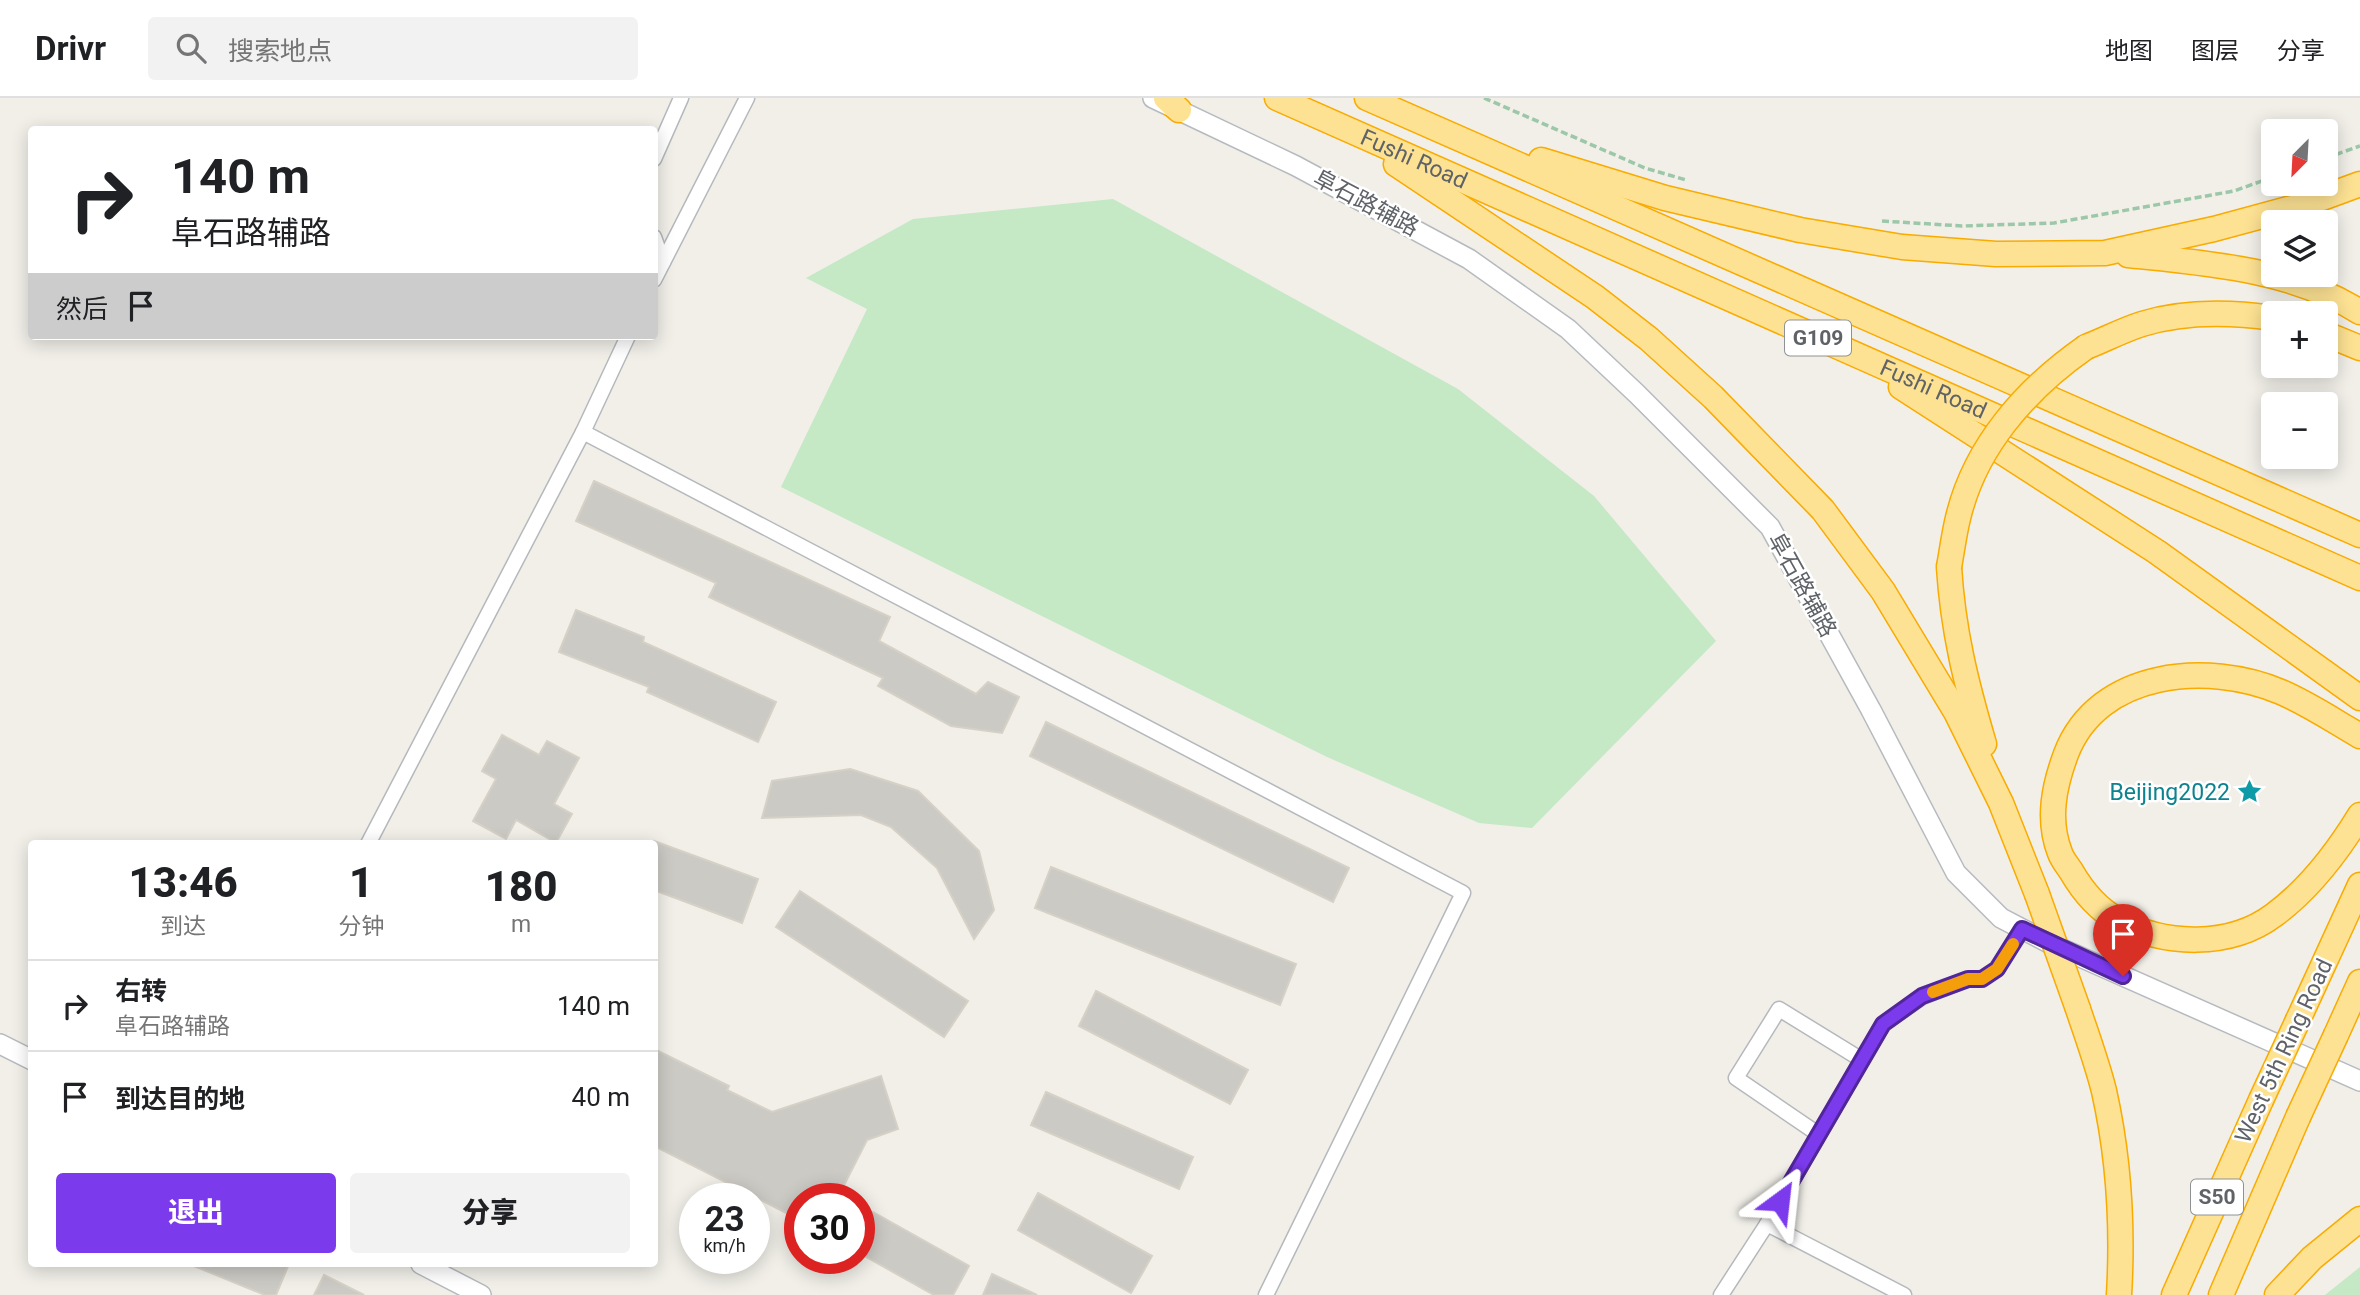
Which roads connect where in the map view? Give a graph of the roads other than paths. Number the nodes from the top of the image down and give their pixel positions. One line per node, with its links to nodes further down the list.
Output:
1 (681, 98): 9 (street)
2 (747, 98): 13 (street)
3 (1153, 98): 6 (main road, 阜石路辅路)
4 (1277, 98): 8 (highway, Fushi Road / G109)
5 (1367, 98): 7 (highway, Fushi Road / G109)
6 (1172, 104): 30 (main road, 阜石路辅路)
7 (1424, 123): 12 (highway); 22 (highway, Fushi Road / G109)
8 (1337, 125): 19 (highway, Fushi Road / G109); 26 (highway)
9 (658, 150)
10 (2360, 184): 12 (highway)
11 (658, 248): 13 (street)
12 (2105, 253): 15 (highway)
13 (663, 262): 14 (street)
14 (658, 272)
15 (2360, 312)
16 (2261, 316): 26 (highway, bridge)
17 (2338, 339): 20 (highway)
18 (626, 340): 21 (street)
19 (1838, 347): 23 (highway, Fushi Road / G109); 24 (highway)
20 (2360, 348)
21 (583, 432): 28 (street); 41 (street)
22 (2360, 535)
23 (2360, 578)
24 (2360, 698)
25 (2360, 736): 27 (highway)
26 (2001, 803): 44 (highway, bridge)
27 (2359, 816)
28 (370, 840)
29 (2360, 885): 45 (highway, West 5th Ring Road / S50, bridge)
30 (2022, 929): 34 (street); 35 (main road, 阜石路辅路)
31 (2360, 982): 46 (highway, West 5th Ring Road / S50, bridge)
32 (0, 1044): 33 (main road)
33 (28, 1058)
34 (1863, 1060): 36 (street); 36 (street)
35 (2360, 1081)
36 (1818, 1134): 38 (street)
37 (2360, 1219): 47 (highway)
38 (1767, 1224): 42 (street); 43 (street)
39 (427, 1267): 40 (main road)
40 (481, 1295)
41 (1266, 1295)
42 (1721, 1295)
43 (1904, 1295)
44 (2119, 1295)
45 (2174, 1295)
46 (2221, 1295)
47 (2277, 1295)

